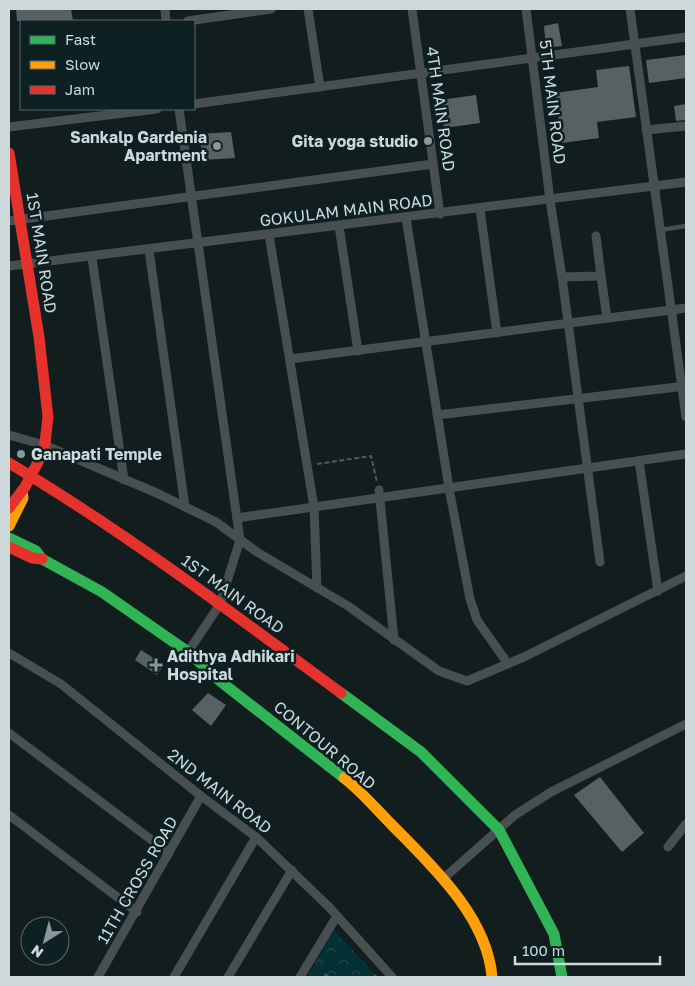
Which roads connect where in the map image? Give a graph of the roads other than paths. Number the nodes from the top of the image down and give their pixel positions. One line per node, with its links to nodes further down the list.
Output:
1 (271, 9): 6 (street)
2 (308, 9): 11 (street)
3 (412, 9): 10 (street, 4TH MAIN ROAD)
4 (526, 9): 9 (street, 5TH MAIN ROAD)
5 (630, 9): 8 (street)
6 (195, 20)
7 (686, 37): 8 (street)
8 (634, 44): 9 (street); 17 (street)
9 (533, 58): 10 (street); 23 (street, 5TH MAIN ROAD)
10 (420, 74): 11 (street); 19 (street, 4TH MAIN ROAD)
11 (320, 87): 12 (street)
12 (195, 104)
13 (149, 110): 16 (street)
14 (179, 110): 22 (street)
15 (686, 126): 17 (street)
16 (9, 127)
17 (646, 130): 21 (street)
18 (9, 154): 27 (main road, 1ST MAIN ROAD)
19 (433, 164): 22 (street); 25 (street, 4TH MAIN ROAD)
20 (686, 182): 21 (street, GOKULAM MAIN ROAD)
21 (654, 187): 23 (street, GOKULAM MAIN ROAD); 30 (street)
22 (191, 197): 27 (street); 33 (street)
23 (550, 200): 24 (street, GOKULAM MAIN ROAD); 39 (street, 5TH MAIN ROAD)
24 (480, 209): 25 (street, GOKULAM MAIN ROAD); 44 (street)
25 (440, 214): 26 (street, GOKULAM MAIN ROAD)
26 (406, 218): 28 (street, GOKULAM MAIN ROAD); 45 (street)
27 (15, 221): 36 (main road, 1ST MAIN ROAD)
28 (339, 226): 31 (street, GOKULAM MAIN ROAD); 46 (street)
29 (686, 226): 30 (lane)
30 (660, 230): 41 (street)
31 (269, 235): 33 (street, GOKULAM MAIN ROAD); 47 (street)
32 (596, 236): 38 (street)
33 (198, 244): 34 (street, GOKULAM MAIN ROAD); 66 (street)
34 (149, 250): 35 (street, GOKULAM MAIN ROAD); 63 (street)
35 (92, 258): 36 (street, GOKULAM MAIN ROAD); 59 (street)
36 (28, 263): 37 (street, GOKULAM MAIN ROAD); 53 (main road, 1ST MAIN ROAD)
37 (9, 266)
38 (601, 276): 39 (street); 42 (street)
39 (562, 277): 43 (street, 5TH MAIN ROAD)
40 (686, 308): 41 (street)
41 (671, 310): 42 (street); 48 (street)
42 (607, 318): 43 (street)
43 (569, 323): 44 (street); 49 (street, 5TH MAIN ROAD)
44 (497, 333): 45 (street)
45 (426, 342): 46 (street); 50 (street)
46 (358, 352): 47 (street)
47 (290, 359): 64 (street)
48 (684, 386): 49 (street); 51 (street)
49 (579, 399): 50 (street); 57 (street, 5TH MAIN ROAD)
50 (437, 415): 60 (street)
51 (686, 417)
52 (9, 435): 53 (street)
53 (44, 445): 58 (main road, 1ST MAIN ROAD); 59 (street)
54 (686, 454): 55 (street)
55 (639, 461): 57 (street); 75 (street)
56 (9, 463): 58 (main road)
57 (588, 468): 60 (street); 72 (street, 5TH MAIN ROAD)
58 (30, 475): 61 (main road, 1ST MAIN ROAD); 76 (main road, 1ST MAIN ROAD)
59 (124, 480): 63 (street)
60 (449, 488): 62 (street); 80 (street)
61 (22, 491): 65 (main road, 1ST MAIN ROAD); 67 (main road, 1ST MAIN ROAD)
62 (380, 494): 64 (street); 77 (street)
63 (185, 507): 69 (street)
64 (314, 507): 66 (street); 74 (street)
65 (9, 508)
66 (237, 518): 69 (street)
67 (9, 526)
68 (9, 538): 71 (main road, CONTOUR ROAD)
69 (240, 540): 74 (street); 76 (street)
70 (9, 548): 71 (main road)
71 (42, 559): 78 (main road, CONTOUR ROAD)
72 (600, 562)
73 (686, 576): 75 (street)
74 (317, 588): 77 (street)
75 (658, 591): 80 (street)
76 (220, 604): 78 (street); 86 (main road, 1ST MAIN ROAD)
77 (394, 640): 80 (street)
78 (188, 652): 91 (main road, CONTOUR ROAD)
79 (9, 653): 83 (street, 2ND MAIN ROAD)
80 (508, 664)
81 (686, 724): 86 (street)
82 (9, 733): 89 (street)
83 (201, 796): 87 (street, 2ND MAIN ROAD); 89 (street, 11TH CROSS ROAD)
84 (9, 816): 92 (street)
85 (686, 824): 88 (street)
86 (499, 830): 91 (street); 100 (main road, 1ST MAIN ROAD)
87 (256, 837): 90 (street, 2ND MAIN ROAD); 95 (street)
88 (668, 847)
89 (169, 853): 92 (street, 11TH CROSS ROAD)
90 (292, 870): 93 (street, 2ND MAIN ROAD); 96 (street)
91 (444, 878): 99 (main road, CONTOUR ROAD)
92 (136, 912): 94 (street, 11TH CROSS ROAD)
93 (337, 916): 97 (street); 98 (street, 2ND MAIN ROAD)
94 (101, 976)
95 (174, 977)
96 (228, 977)
97 (300, 977)
98 (392, 977)
99 (492, 977)
100 (562, 977)

